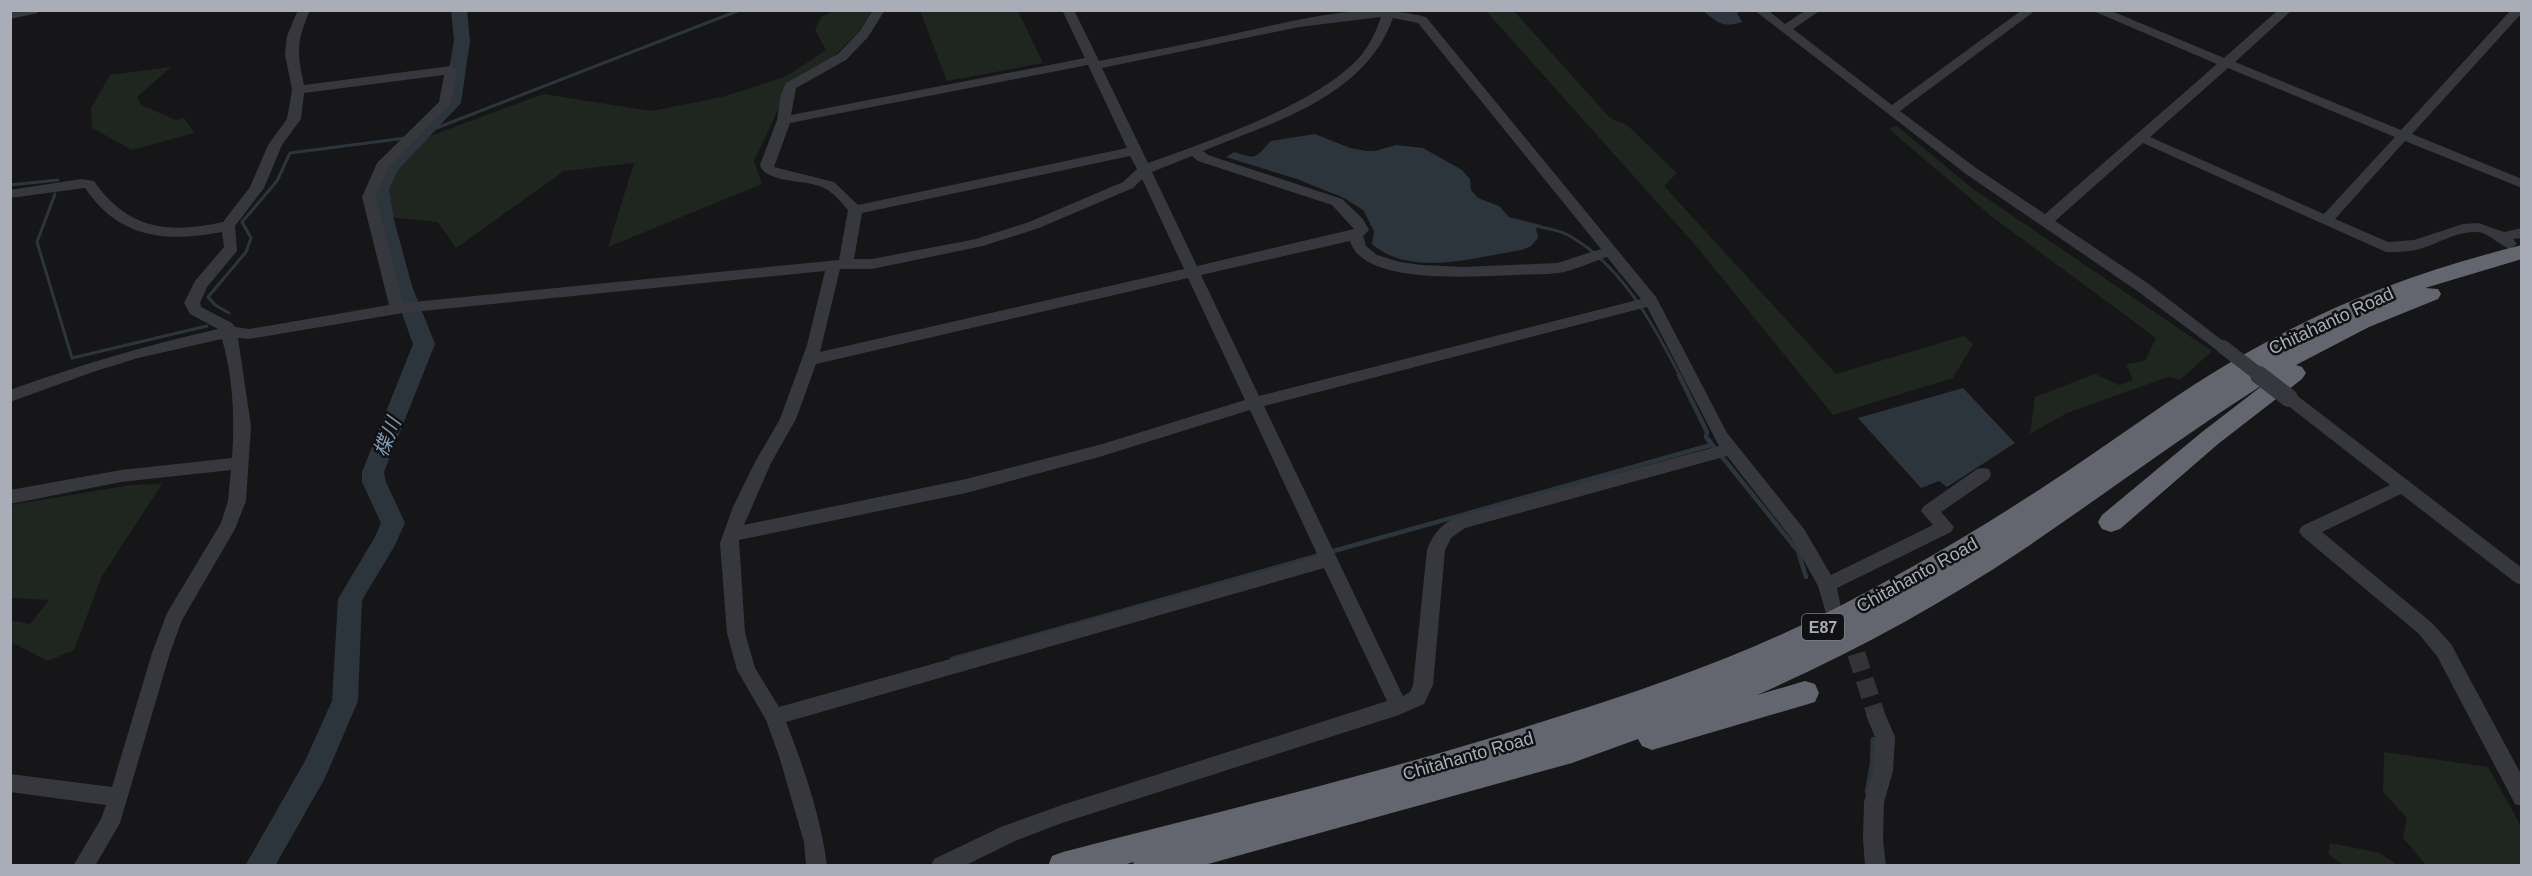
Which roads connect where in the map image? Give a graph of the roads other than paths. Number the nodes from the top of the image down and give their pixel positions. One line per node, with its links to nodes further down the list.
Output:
1 (34, 10): 13 (street)
2 (304, 10): 17 (street)
3 (879, 10): 19 (street)
4 (1068, 10): 16 (street)
5 (1760, 10): 14 (street)
6 (1815, 10): 14 (street)
7 (2030, 10): 18 (street)
8 (2097, 10): 15 (street)
9 (2286, 10): 15 (street)
10 (2516, 11): 12 (street); 20 (street)
11 (1389, 12): 16 (street); 22 (street); 34 (street)
12 (2522, 13)
13 (10, 15)
14 (1784, 28): 18 (street)
15 (2225, 63): 20 (street); 21 (street)
16 (1093, 64): 19 (street); 23 (street)
17 (298, 90): 30 (street); 39 (street)
18 (1893, 110): 29 (street)
19 (784, 120): 27 (street)
20 (2402, 135): 25 (street); 28 (street)
21 (2142, 138): 28 (street); 29 (street)
22 (1193, 150): 24 (street); 32 (street)
23 (1134, 151): 24 (street); 27 (street)
24 (1143, 170): 35 (street); 36 (street)
25 (2522, 184)
26 (10, 194): 30 (street)
27 (855, 210): 35 (street)
28 (2326, 220): 33 (street)
29 (2046, 221): 47 (street, bridge)
30 (228, 226): 40 (street)
31 (2522, 233): 33 (street)
32 (1355, 235): 34 (street); 36 (street)
33 (2514, 250): 38 (highway, Chitahanto Road / E87); 66 (highway, Chitahanto Road / E87)
34 (1610, 251): 37 (street)
35 (840, 265): 39 (street); 41 (street)
36 (1192, 273): 41 (street); 43 (street)
37 (1652, 301): 43 (street); 44 (street)
38 (2405, 304): 49 (highway); 59 (highway, Chitahanto Road / E87)
39 (400, 309): 40 (street)
40 (229, 332): 42 (street); 45 (street)
41 (810, 360): 50 (street)
42 (10, 396)
43 (1256, 403): 50 (street); 51 (street)
44 (1730, 448): 53 (street); 56 (street)
45 (240, 463): 48 (street); 61 (street)
46 (1983, 474): 53 (street)
47 (2403, 486): 52 (street); 62 (street)
48 (10, 497)
49 (2111, 522)
50 (733, 534): 58 (street)
51 (1328, 560): 56 (street); 58 (street)
52 (2522, 578)
53 (1827, 585): 54 (street)
54 (1832, 608)
55 (1805, 693): 59 (highway)
56 (1399, 707): 65 (street)
57 (1876, 715): 68 (street)
58 (774, 717): 64 (street)
59 (1482, 776): 67 (highway, Chitahanto Road / E87)
60 (10, 783): 61 (street)
61 (119, 797): 63 (street)
62 (2522, 797)
63 (83, 866)
64 (817, 866)
65 (941, 866)
66 (1063, 866)
67 (1147, 866)
68 (1876, 866)

